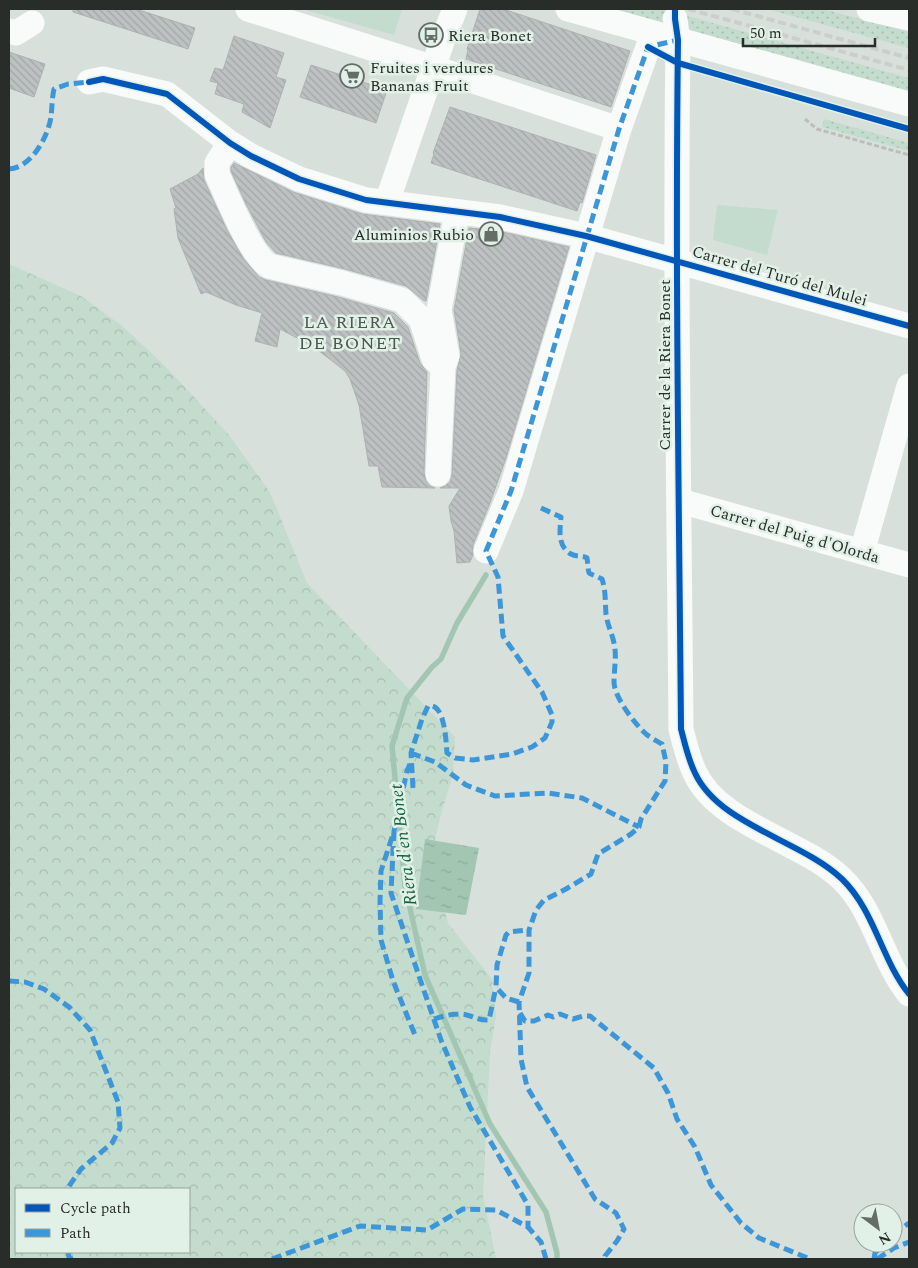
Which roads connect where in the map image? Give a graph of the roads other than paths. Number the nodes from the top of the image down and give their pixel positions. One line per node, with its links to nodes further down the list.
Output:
1 (248, 9): 7 (street)
2 (455, 9): 7 (street)
3 (568, 9): 6 (street)
4 (869, 9): 5 (street)
5 (909, 18)
6 (676, 30): 9 (street); 10 (street); 15 (street, Carrer de la Riera Bonet)
7 (434, 68): 10 (street); 12 (street)
8 (89, 82): 11 (street, Carrer del Turó del Mulei)
9 (909, 104)
10 (619, 129): 14 (street)
11 (230, 143): 12 (street, Carrer del Turó del Mulei); 17 (street)
12 (387, 202): 13 (street, Carrer del Turó del Mulei)
13 (457, 212): 14 (street, Carrer del Turó del Mulei); 17 (street)
14 (586, 236): 15 (street, Carrer del Turó del Mulei); 21 (street)
15 (678, 261): 16 (street, Carrer del Turó del Mulei); 20 (street, Carrer de la Riera Bonet)
16 (909, 326)
17 (443, 367): 19 (street)
18 (909, 386): 22 (street)
19 (438, 474)
20 (680, 502): 22 (street, Carrer del Puig d'Olorda); 24 (street, Carrer de la Riera Bonet)
21 (486, 551)
22 (862, 552): 23 (street, Carrer del Puig d'Olorda)
23 (909, 565)
24 (909, 994)

